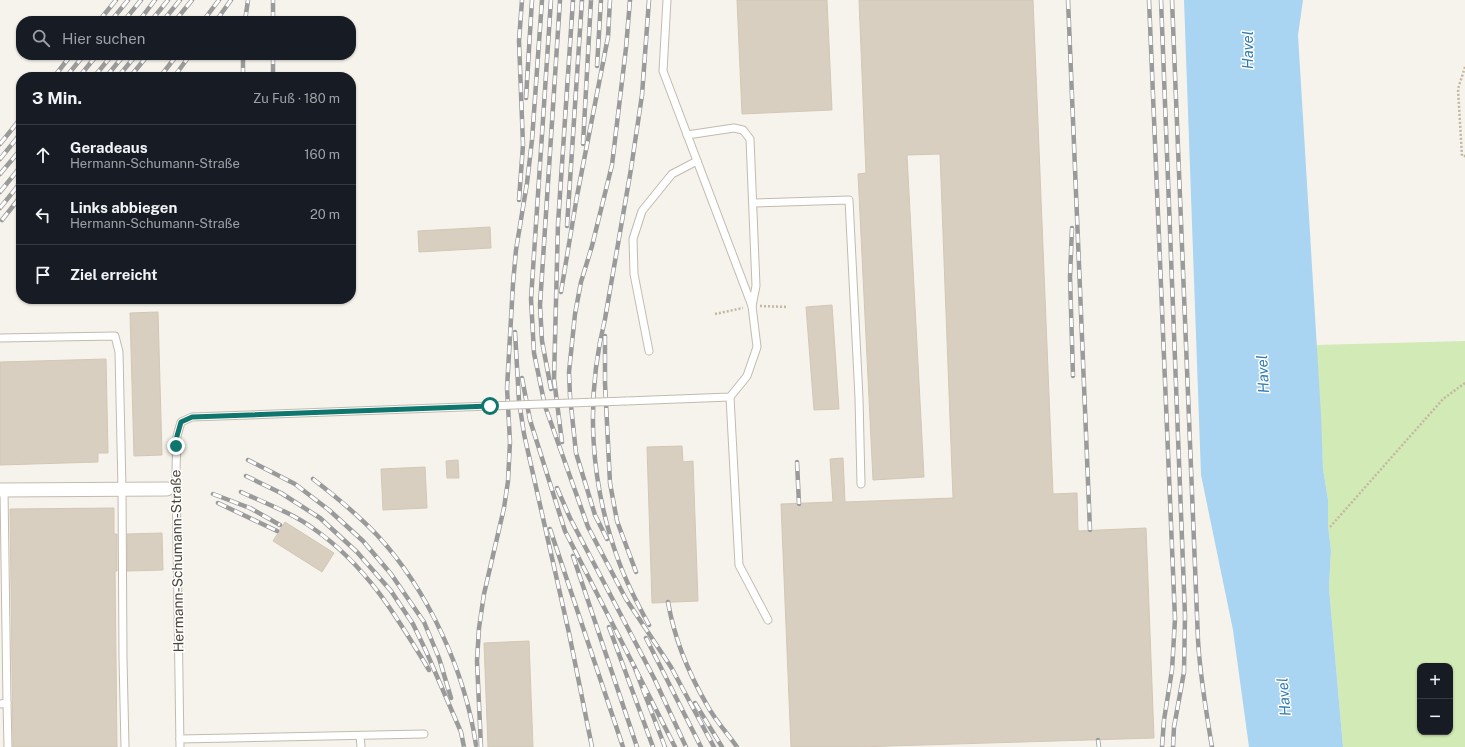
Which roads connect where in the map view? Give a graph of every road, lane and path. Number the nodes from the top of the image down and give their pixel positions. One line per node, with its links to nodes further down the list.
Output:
1 (668, 0): 3 (lane)
2 (1465, 67): 4 (path)
3 (687, 135): 5 (lane); 6 (lane)
4 (1465, 156)
5 (697, 161): 7 (lane); 9 (lane)
6 (752, 203): 7 (lane); 12 (lane)
7 (752, 306): 11 (lane)
8 (0, 338): 13 (lane)
9 (649, 351)
10 (1465, 383): 16 (path)
11 (730, 397): 17 (lane); 21 (lane, Hermann-Schumann-Straße, bridge)
12 (861, 484)
13 (122, 489): 14 (street); 15 (street); 23 (lane)
14 (167, 489)
15 (2, 490): 18 (lane)
16 (1330, 527)
17 (768, 620)
18 (4, 704): 22 (lane)
19 (424, 734): 20 (lane)
20 (360, 736): 21 (lane); 24 (lane)
21 (180, 743)
22 (8, 747)
23 (124, 747)
24 (360, 747)

